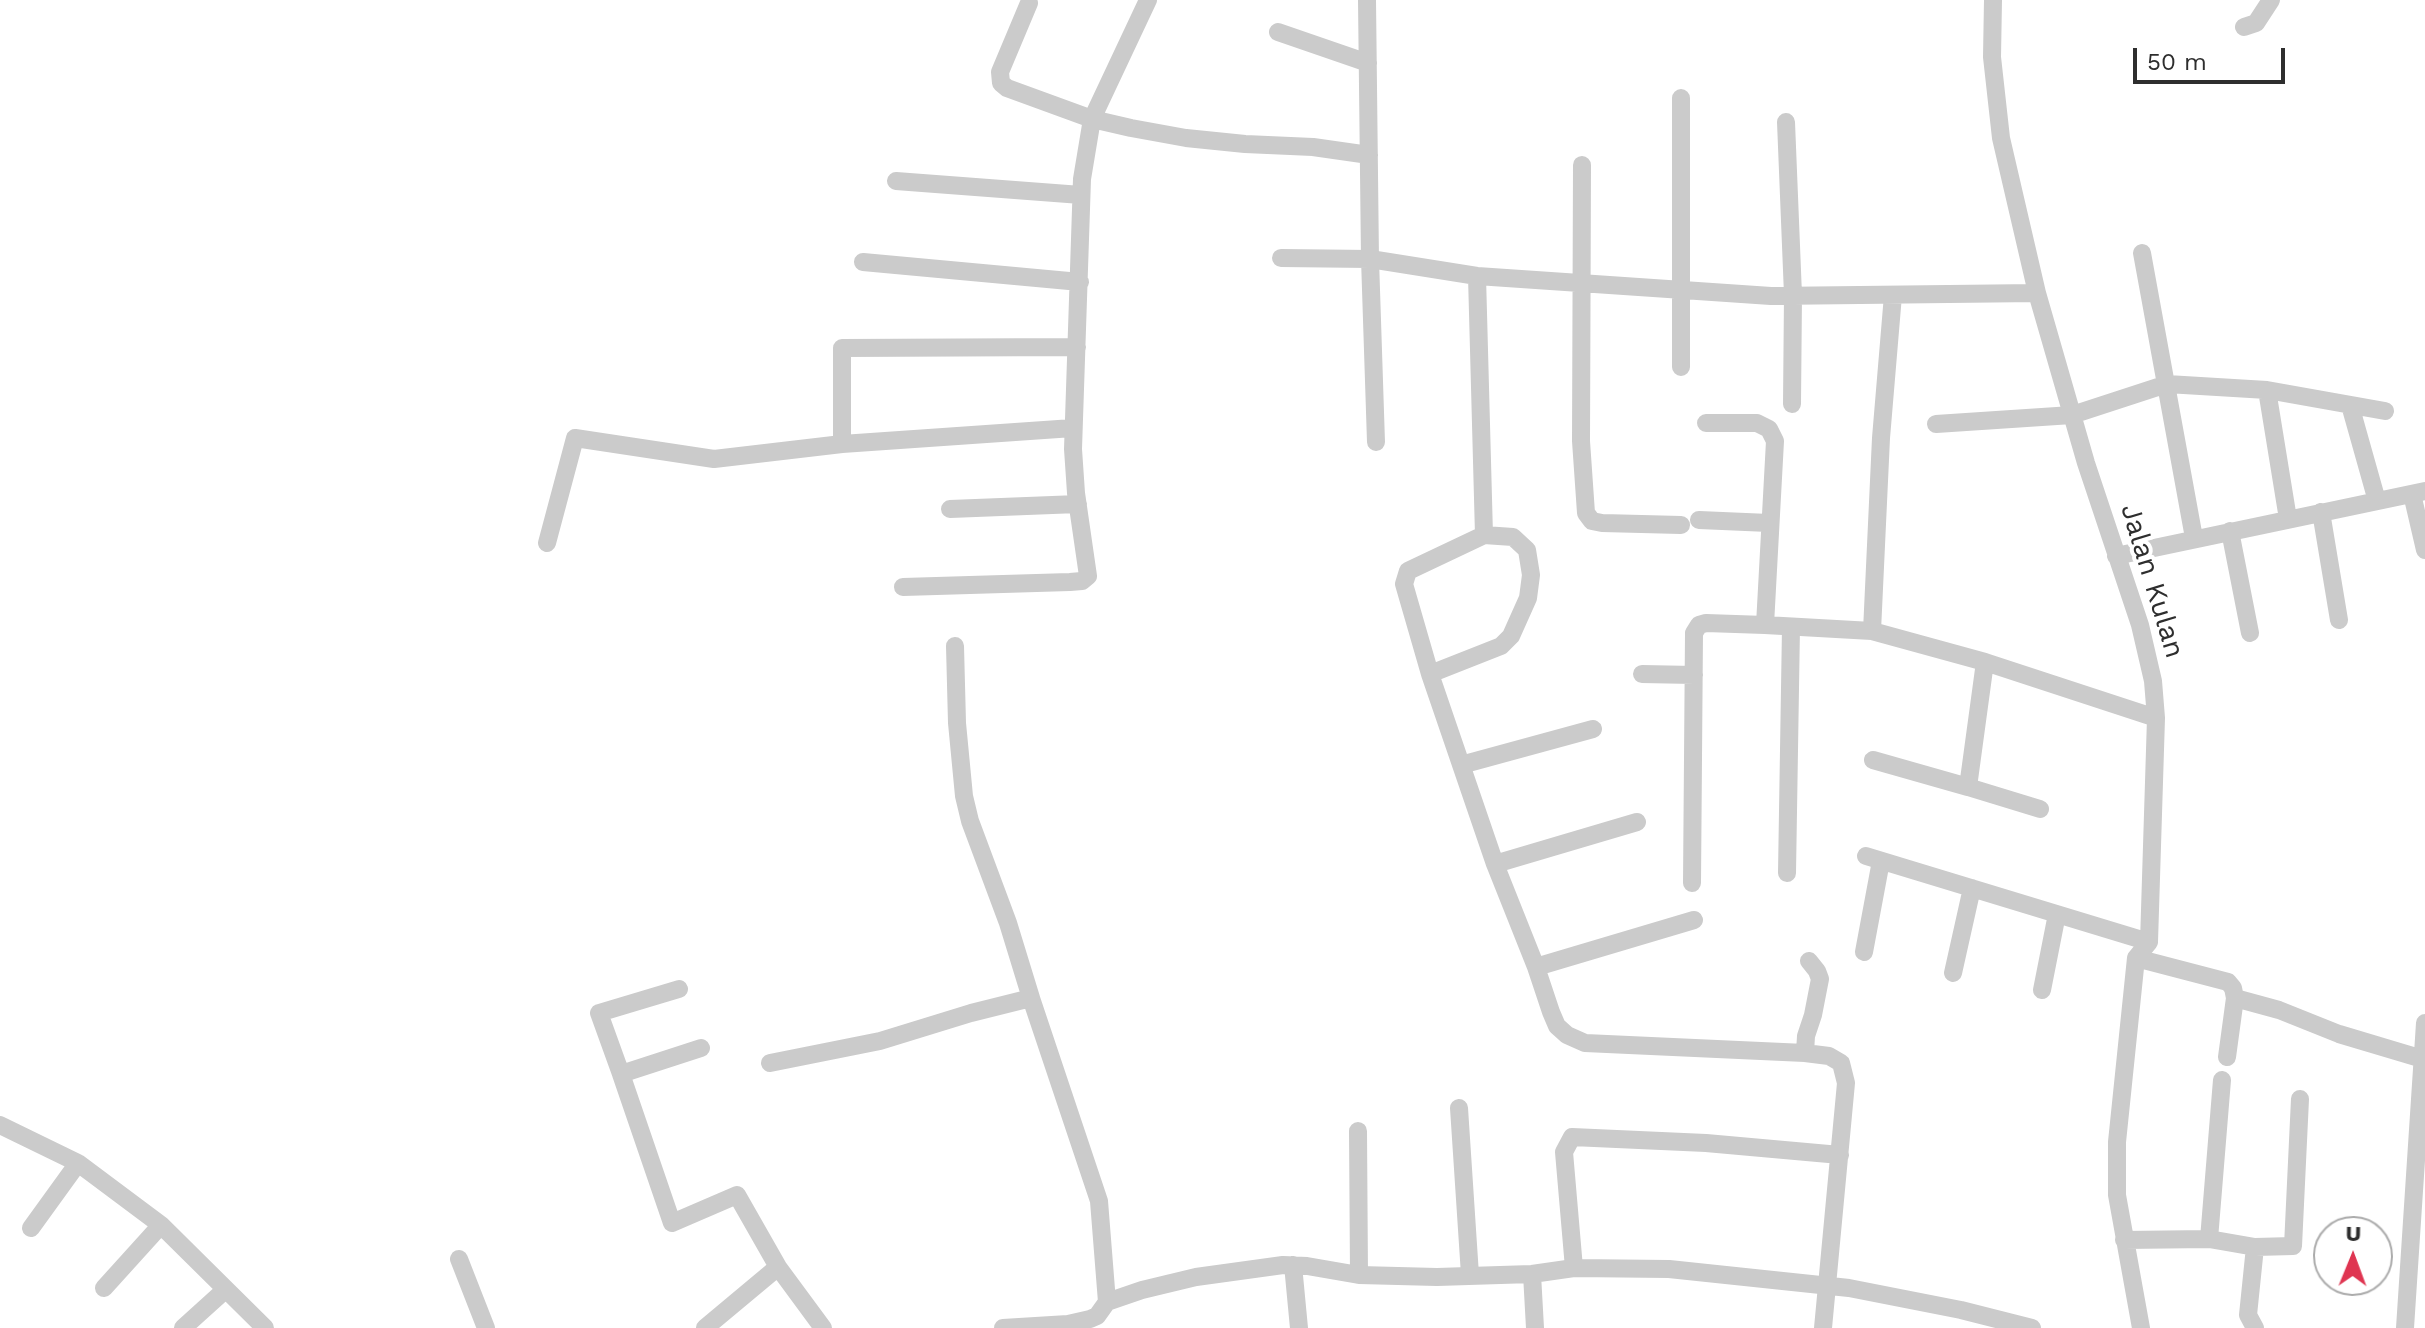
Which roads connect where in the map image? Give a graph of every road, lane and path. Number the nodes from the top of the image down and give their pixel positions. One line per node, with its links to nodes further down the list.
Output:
1 (1148, 0): 10 (street)
2 (1367, 0): 8 (street)
3 (1993, 0): 24 (street, Jalan Kulan)
4 (2271, 0): 6 (street)
5 (1029, 3): 10 (street)
6 (2244, 27)
7 (1278, 32): 8 (street)
8 (1368, 63): 12 (street)
9 (1681, 98): 23 (street)
10 (1092, 119): 12 (street); 15 (street)
11 (1786, 122): 25 (street)
12 (1369, 155): 18 (street)
13 (1582, 165): 22 (street)
14 (896, 181): 15 (street)
15 (1081, 195): 21 (street)
16 (2142, 253): 29 (street)
17 (1281, 258): 18 (street)
18 (1370, 259): 20 (street); 38 (street)
19 (863, 262): 21 (street)
20 (1477, 276): 22 (street); 48 (street)
21 (1080, 282): 27 (street)
22 (1580, 284): 23 (street); 46 (street)
23 (1681, 288): 25 (street); 28 (street)
24 (2037, 293): 26 (street); 34 (street, Jalan Kulan)
25 (1793, 295): 26 (street); 31 (street)
26 (1893, 295): 57 (street)
27 (1077, 347): 37 (street); 39 (street)
28 (1681, 367)
29 (2167, 384): 30 (street); 34 (street); 49 (street)
30 (2267, 390): 32 (street); 45 (street)
31 (1792, 404)
32 (2350, 405): 33 (street); 41 (street)
33 (2385, 411)
34 (2072, 415): 36 (street); 52 (street, Jalan Kulan)
35 (1706, 423): 46 (street)
36 (1936, 424)
37 (1073, 428): 39 (street); 42 (street)
38 (1376, 442)
39 (842, 444): 50 (street)
40 (2419, 492): 41 (street); 51 (street)
41 (2377, 501): 44 (street)
42 (1078, 504): 43 (street); 53 (street)
43 (950, 509)
44 (2321, 512): 45 (street); 54 (street)
45 (2288, 519): 47 (street)
46 (1769, 523): 55 (street)
47 (2230, 531): 49 (street); 58 (street)
48 (1484, 535): 61 (street); 61 (street)
49 (2194, 538): 52 (street)
50 (547, 543)
51 (2425, 550)
52 (2116, 556): 64 (street, Jalan Kulan)
53 (903, 587)
54 (2339, 620)
55 (1765, 625): 56 (street); 63 (street)
56 (1791, 627): 57 (street); 72 (street)
57 (1872, 631): 60 (street)
58 (2250, 633)
59 (955, 646): 85 (street)
60 (1985, 662): 64 (street); 68 (street)
61 (1430, 674): 67 (street)
62 (1642, 674): 63 (street)
63 (1694, 675): 73 (street)
64 (2156, 718): 77 (street, Jalan Kulan)
65 (1593, 729): 67 (street)
66 (1873, 760): 68 (street)
67 (1461, 765): 71 (street)
68 (1968, 787): 69 (street)
69 (2040, 809)
70 (1637, 822): 71 (street)
71 (1495, 864): 81 (street)
72 (1787, 873)
73 (1692, 883)
74 (1972, 888): 75 (street); 78 (street); 82 (street)
75 (2057, 914): 77 (street); 84 (street)
76 (1694, 920): 81 (street)
77 (2149, 942): 79 (street)
78 (1864, 952)
79 (2136, 958): 86 (street); 104 (street)
80 (1809, 961): 89 (street)
81 (1536, 967): 89 (street)
82 (1953, 973)
83 (679, 989): 93 (street)
84 (2042, 990)
85 (1031, 998): 92 (street); 117 (street)
86 (2235, 998): 90 (street); 91 (street)
87 (2425, 1023): 91 (street)
88 (701, 1048): 93 (street)
89 (1805, 1053): 99 (street)
90 (2227, 1057)
91 (2423, 1059): 113 (street)
92 (770, 1063)
93 (621, 1074): 109 (street)
94 (2222, 1080): 103 (street)
95 (2300, 1099): 105 (street)
96 (1459, 1108): 112 (street)
97 (0, 1125): 100 (street)
98 (1358, 1131): 111 (street)
99 (1840, 1155): 108 (street); 114 (street)
100 (78, 1163): 101 (street); 102 (street)
101 (161, 1225): 115 (street); 116 (street)
102 (31, 1228)
103 (2209, 1239): 104 (street); 105 (street)
104 (2124, 1240): 129 (street)
105 (2255, 1247): 130 (street)
106 (459, 1259): 121 (street)
107 (1293, 1265): 111 (street); 117 (street); 125 (street)
108 (1574, 1268): 110 (street); 114 (street)
109 (771, 1273): 122 (street); 123 (street)
110 (1532, 1274): 112 (street); 126 (street)
111 (1359, 1275): 112 (street)
112 (1470, 1275)
113 (2416, 1281): 131 (street)
114 (1825, 1285): 118 (street); 127 (street)
115 (104, 1288)
116 (225, 1290): 119 (street); 120 (street)
117 (1107, 1302): 124 (street)
118 (1960, 1319): 128 (street)
119 (183, 1328)
120 (265, 1328)
121 (486, 1328)
122 (705, 1328)
123 (823, 1328)
124 (1003, 1328)
125 (1299, 1328)
126 (1535, 1328)
127 (1823, 1328)
128 (2032, 1328)
129 (2141, 1328)
130 (2255, 1328)
131 (2405, 1328)

